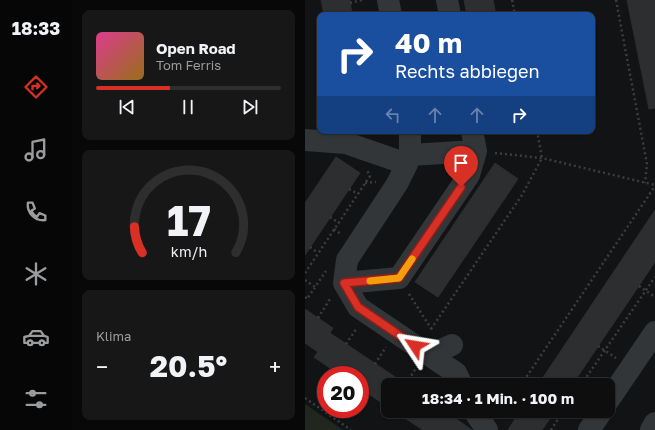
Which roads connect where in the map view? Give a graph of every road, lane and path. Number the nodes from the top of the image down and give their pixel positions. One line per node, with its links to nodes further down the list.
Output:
1 (362, 0): 6 (path)
2 (388, 0): 7 (street)
3 (447, 0): 8 (street)
4 (512, 0): 9 (path)
5 (616, 0): 18 (path)
6 (350, 3)
7 (390, 12)
8 (449, 12)
9 (514, 12)
10 (410, 134): 15 (street)
11 (538, 134): 14 (path)
12 (305, 140): 15 (street)
13 (474, 141): 14 (path); 15 (street); 31 (street)
14 (542, 158): 18 (path); 40 (path)
15 (408, 160): 33 (street)
16 (368, 171): 19 (path)
17 (373, 182): 19 (path)
18 (645, 183): 20 (path)
19 (365, 184): 22 (path)
20 (655, 185): 48 (path)
21 (349, 189): 22 (path)
22 (358, 194): 24 (path)
23 (330, 218): 24 (path)
24 (339, 223): 25 (path)
25 (334, 229): 26 (path); 28 (path)
26 (343, 235)
27 (310, 248): 28 (path)
28 (318, 253): 29 (path)
29 (305, 273)
30 (655, 277): 35 (path)
31 (399, 278): 33 (street); 40 (path)
32 (305, 280): 36 (path)
33 (344, 283): 46 (street)
34 (639, 286): 35 (path)
35 (645, 291): 37 (path); 44 (path)
36 (305, 297)
37 (655, 297)
38 (330, 299): 39 (path)
39 (318, 318)
40 (431, 329): 42 (path)
41 (655, 332): 50 (street)
42 (452, 344): 46 (street)
43 (598, 346): 44 (path)
44 (605, 350): 45 (path); 49 (path)
45 (609, 354)
46 (429, 355): 47 (street)
47 (458, 378)
48 (526, 378)
49 (585, 378)
50 (615, 392)
51 (305, 398): 56 (path)
52 (478, 418): 57 (street)
53 (559, 418): 58 (path)
54 (597, 418): 59 (street)
55 (655, 423): 60 (street)
56 (351, 430)
57 (487, 430)
58 (551, 430)
59 (589, 430)
60 (651, 430)

